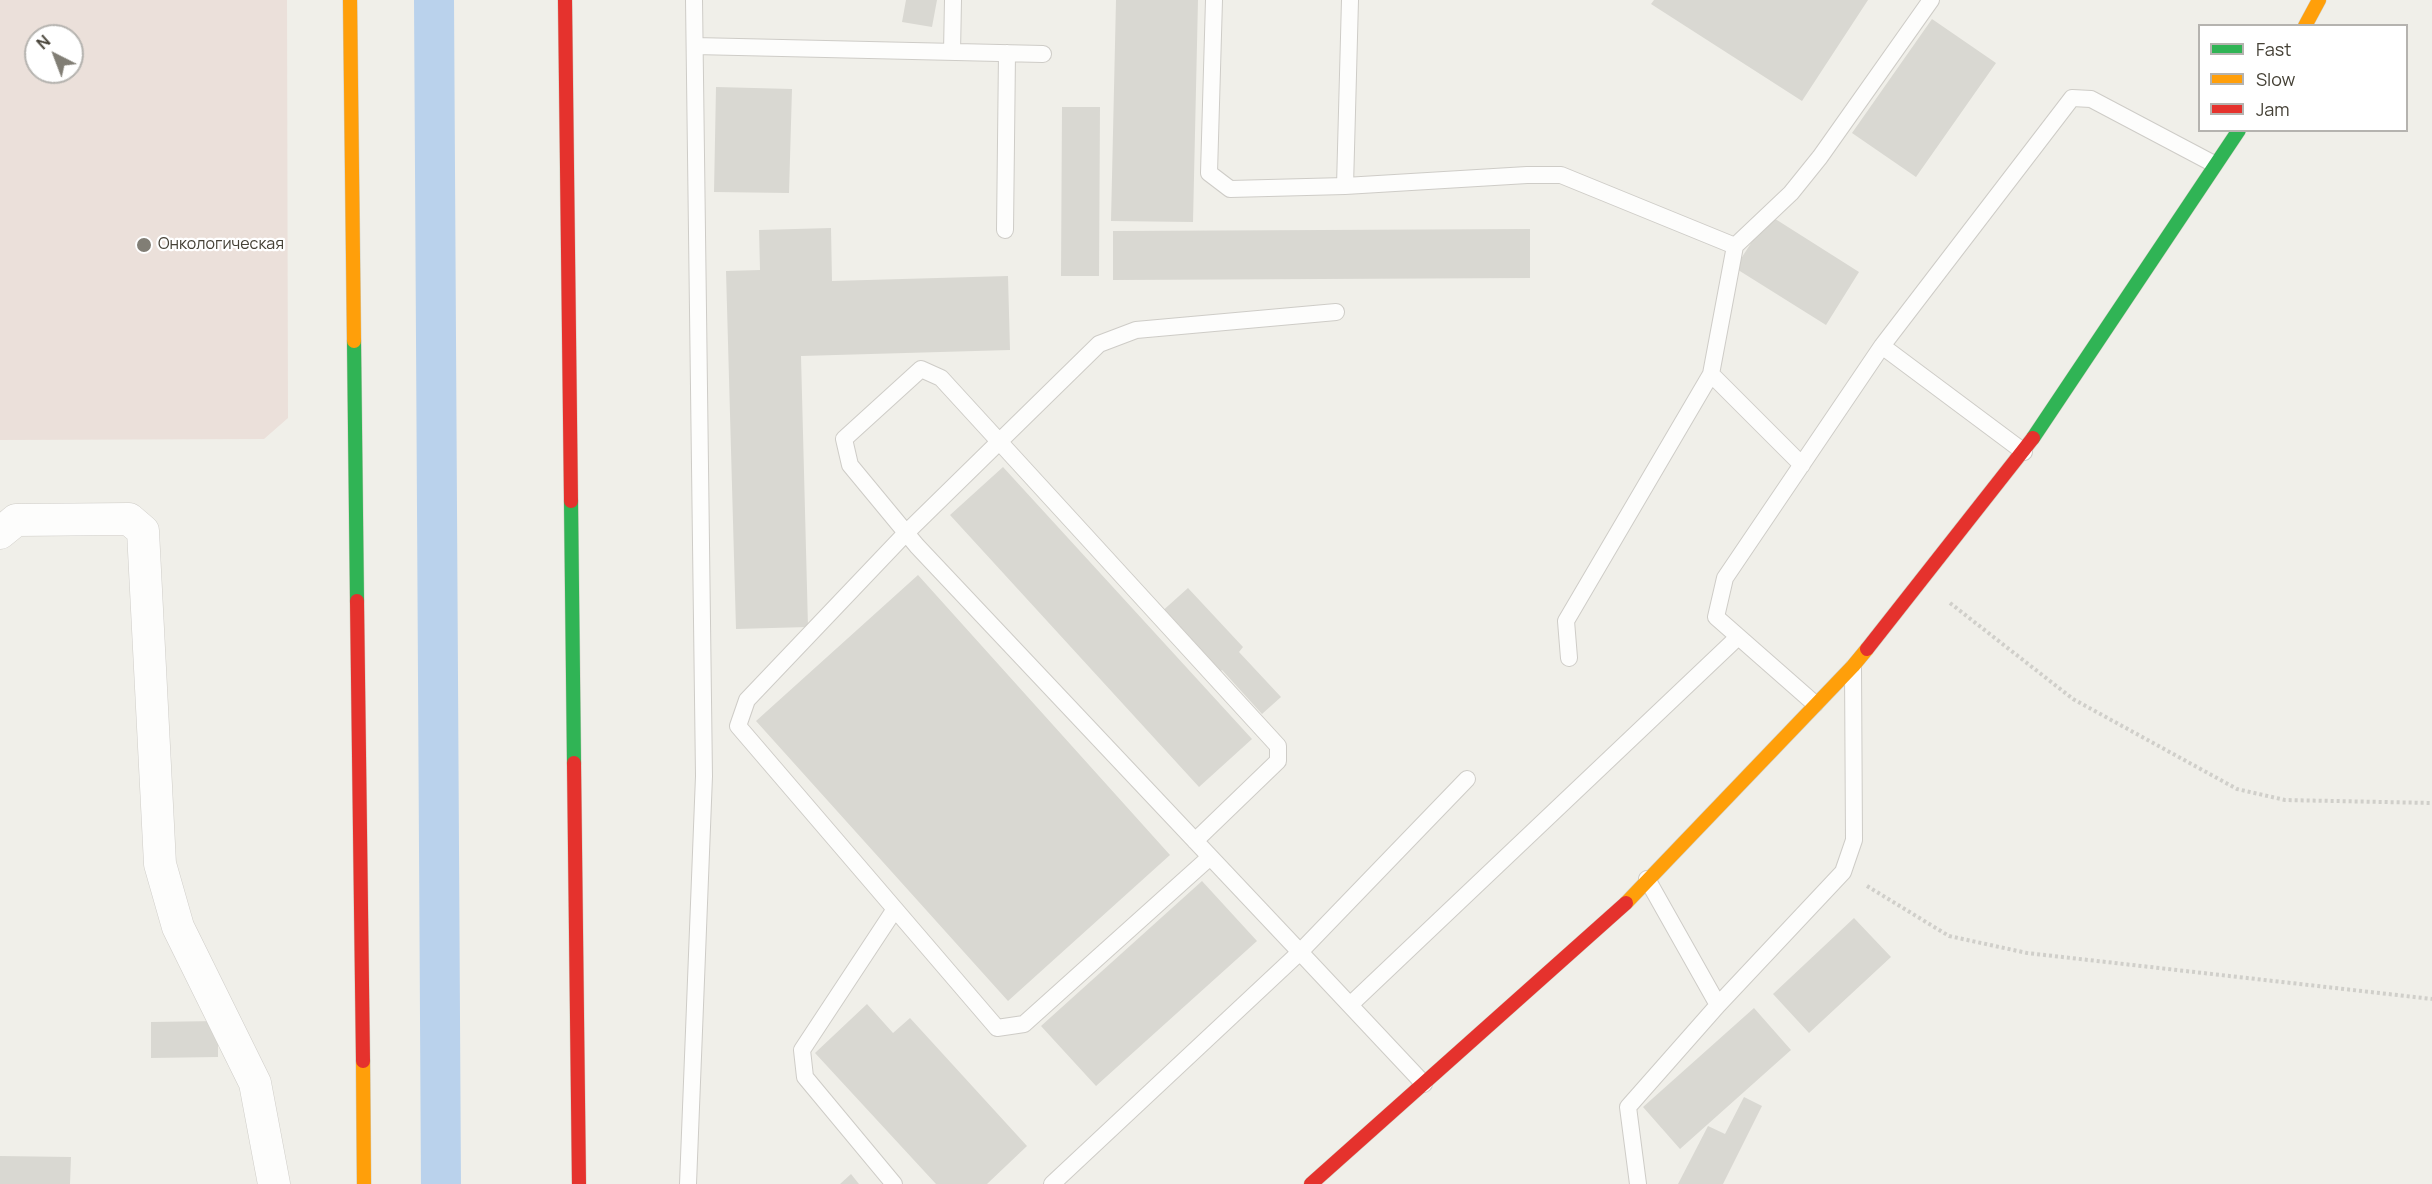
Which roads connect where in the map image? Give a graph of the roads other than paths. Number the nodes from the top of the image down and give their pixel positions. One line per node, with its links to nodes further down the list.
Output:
1 (350, 0): 41 (street)
2 (565, 0): 42 (street)
3 (694, 0): 10 (lane)
4 (953, 0): 11 (lane)
5 (1214, 0): 16 (lane)
6 (1350, 0): 16 (lane)
7 (1930, 0): 18 (lane)
8 (2319, 0): 9 (street)
9 (2306, 24)
10 (695, 46): 11 (lane); 43 (lane)
11 (952, 52): 12 (lane)
12 (1007, 53): 13 (lane); 17 (lane)
13 (1043, 54)
14 (2238, 132): 15 (street)
15 (2214, 164): 20 (lane); 23 (street)
16 (1345, 186): 18 (lane)
17 (1005, 230)
18 (1735, 246): 21 (lane)
19 (1336, 312): 22 (lane)
20 (1882, 346): 23 (lane); 24 (lane)
21 (1711, 374): 24 (lane); 28 (lane)
22 (998, 442): 25 (lane); 25 (lane); 32 (lane)
23 (2024, 452): 29 (street)
24 (1802, 465): 27 (lane)
25 (906, 532): 32 (lane); 35 (lane)
26 (0, 533): 40 (street)
27 (1738, 637): 30 (lane); 37 (lane)
28 (1569, 658)
29 (1853, 666): 30 (street); 38 (lane)
30 (1815, 704): 34 (street)
31 (1467, 779): 36 (lane)
32 (1195, 841): 33 (lane)
33 (1210, 857): 35 (lane); 36 (lane)
34 (1647, 879): 38 (lane); 39 (street)
35 (895, 909): 44 (lane)
36 (1300, 952): 37 (lane); 45 (lane)
37 (1350, 1005): 39 (lane)
38 (1718, 1005): 47 (lane)
39 (1424, 1084): 46 (street)
40 (274, 1184)
41 (364, 1184)
42 (579, 1184)
43 (687, 1184)
44 (894, 1184)
45 (1052, 1184)
46 (1311, 1184)
47 (1638, 1184)

